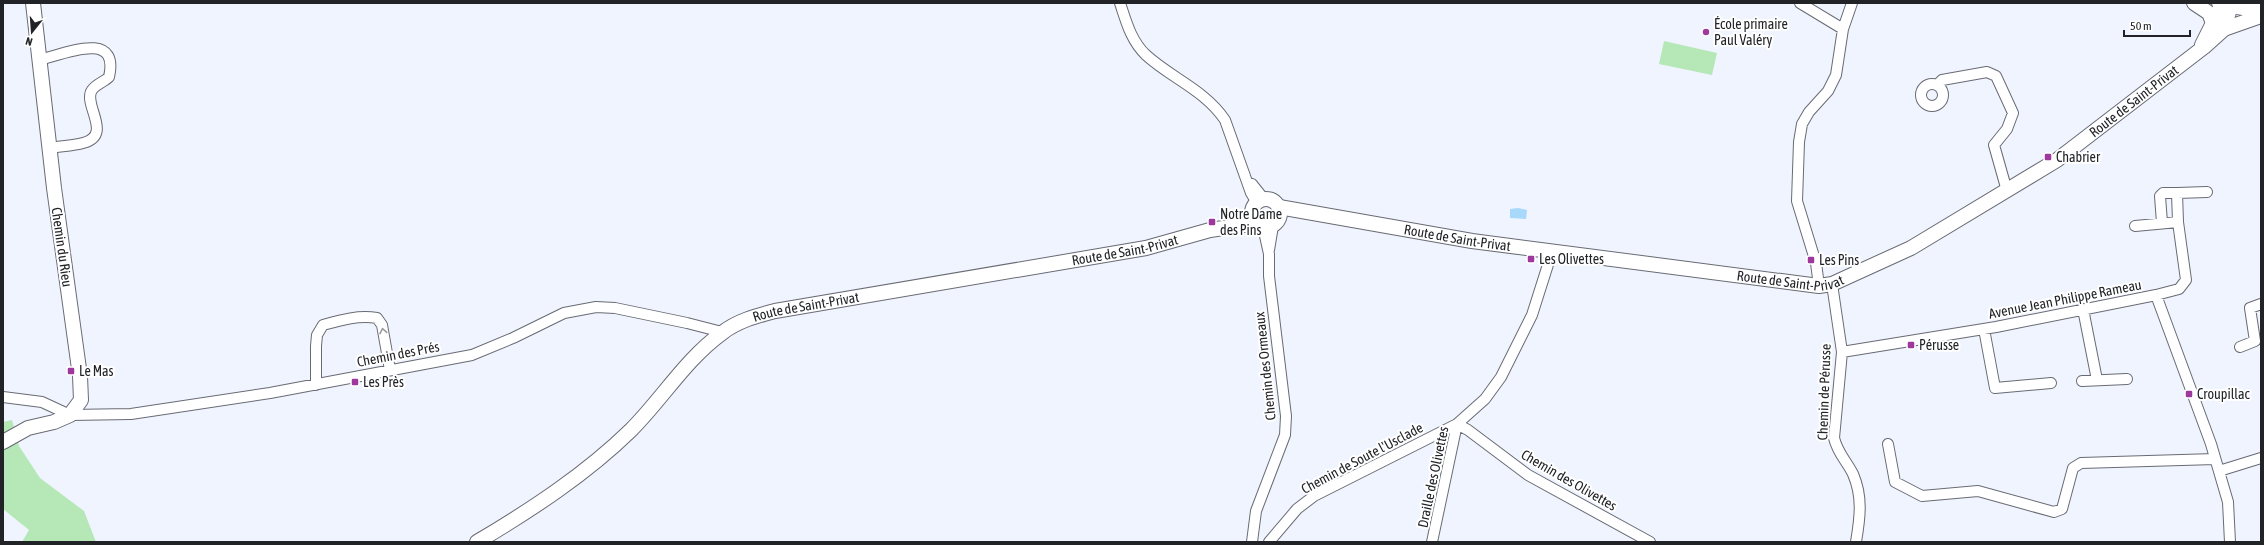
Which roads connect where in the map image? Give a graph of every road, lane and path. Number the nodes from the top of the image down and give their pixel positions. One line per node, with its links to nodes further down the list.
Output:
1 (33, 3): 11 (street, Chemin du Rieu)
2 (1120, 3): 17 (street)
3 (1800, 3): 9 (street)
4 (1852, 3): 9 (street, Chemin de Pérusse)
5 (2194, 3): 10 (street)
6 (2223, 4): 7 (main road); 10 (street)
7 (2261, 10)
8 (2261, 16): 10 (street)
9 (1843, 28): 22 (street, Chemin de Pérusse)
10 (2217, 28): 14 (street, Route de Saint-Privat)
11 (39, 60): 13 (street, Chemin du Rieu); 13 (street)
12 (1937, 85): 14 (street)
13 (49, 148): 37 (street, Chemin du Rieu)
14 (2007, 191): 22 (street, Route de Saint-Privat)
15 (2207, 192): 16 (street)
16 (2177, 194): 18 (street); 19 (street)
17 (1265, 215): 21 (street, Route de Saint-Privat); 27 (street, Route de Saint-Privat); 45 (street, Chemin des Ormeaux)
18 (2178, 222): 19 (street); 23 (street)
19 (2162, 223): 20 (street)
20 (2135, 226)
21 (1552, 252): 22 (street, Route de Saint-Privat); 38 (street, Draille des Olivettes)
22 (1825, 285): 29 (street, Chemin de Pérusse)
23 (2156, 295): 25 (street, Avenue Jean Philippe Rameau); 42 (street, Avenue Jean Philippe Rameau)
24 (2261, 304): 28 (street)
25 (2083, 309): 26 (street, Avenue Jean Philippe Rameau); 33 (street)
26 (1984, 329): 29 (street, Avenue Jean Philippe Rameau); 34 (street)
27 (722, 332): 30 (street, Chemin des Prés); 44 (street, Route de Saint-Privat)
28 (2240, 347)
29 (1842, 352): 49 (street, Chemin de Pérusse)
30 (390, 370): 35 (street, Chemin des Prés); 35 (street, one-way to 35)
31 (2127, 379): 33 (street)
32 (2082, 380): 33 (street)
33 (2097, 380)
34 (2050, 383)
35 (316, 385): 37 (street, Chemin des Prés)
36 (3, 397): 37 (street)
37 (70, 415): 39 (street)
38 (1457, 424): 46 (street, Chemin de Soute l'Usclade); 47 (street, Draille des Olivettes); 48 (street, Chemin des Olivettes)
39 (3, 442)
40 (1888, 444): 42 (street)
41 (2261, 458): 43 (street)
42 (2215, 459): 43 (street, Avenue Jean Philippe Rameau)
43 (2219, 471): 50 (street, Avenue Jean Philippe Rameau)
44 (477, 542)
45 (1252, 542)
46 (1269, 542)
47 (1432, 542)
48 (1650, 542)
49 (1856, 542)
50 (2230, 542)

